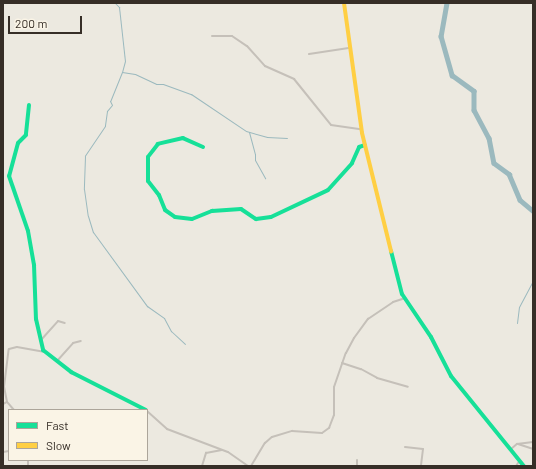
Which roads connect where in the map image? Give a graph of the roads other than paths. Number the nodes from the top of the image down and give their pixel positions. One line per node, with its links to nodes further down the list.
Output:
1 (344, 3): 3 (street)
2 (212, 36): 6 (street)
3 (349, 48): 4 (street); 6 (street)
4 (309, 54)
5 (29, 105): 11 (street)
6 (361, 129): 7 (street)
7 (365, 145): 8 (street); 9 (street)
8 (202, 148)
9 (405, 298): 15 (street); 25 (street)
10 (65, 323): 11 (street)
11 (41, 340): 13 (street)
12 (81, 341): 14 (street)
13 (44, 352): 14 (street); 17 (street)
14 (57, 360): 20 (street)
15 (342, 363): 16 (street); 32 (street)
16 (408, 387)
17 (7, 402): 18 (street); 19 (street)
18 (3, 404)
19 (13, 409)
20 (144, 409)
21 (148, 412): 27 (street)
22 (533, 442): 23 (street)
23 (517, 444): 25 (street); 26 (street)
24 (405, 447): 34 (street)
25 (511, 449): 29 (street)
26 (533, 449)
27 (223, 450): 30 (street); 31 (street)
28 (357, 460): 33 (street)
29 (520, 460): 35 (street); 36 (street)
30 (202, 466)
31 (248, 466)
32 (251, 466)
33 (357, 466)
34 (421, 466)
35 (516, 466)
36 (524, 466)

